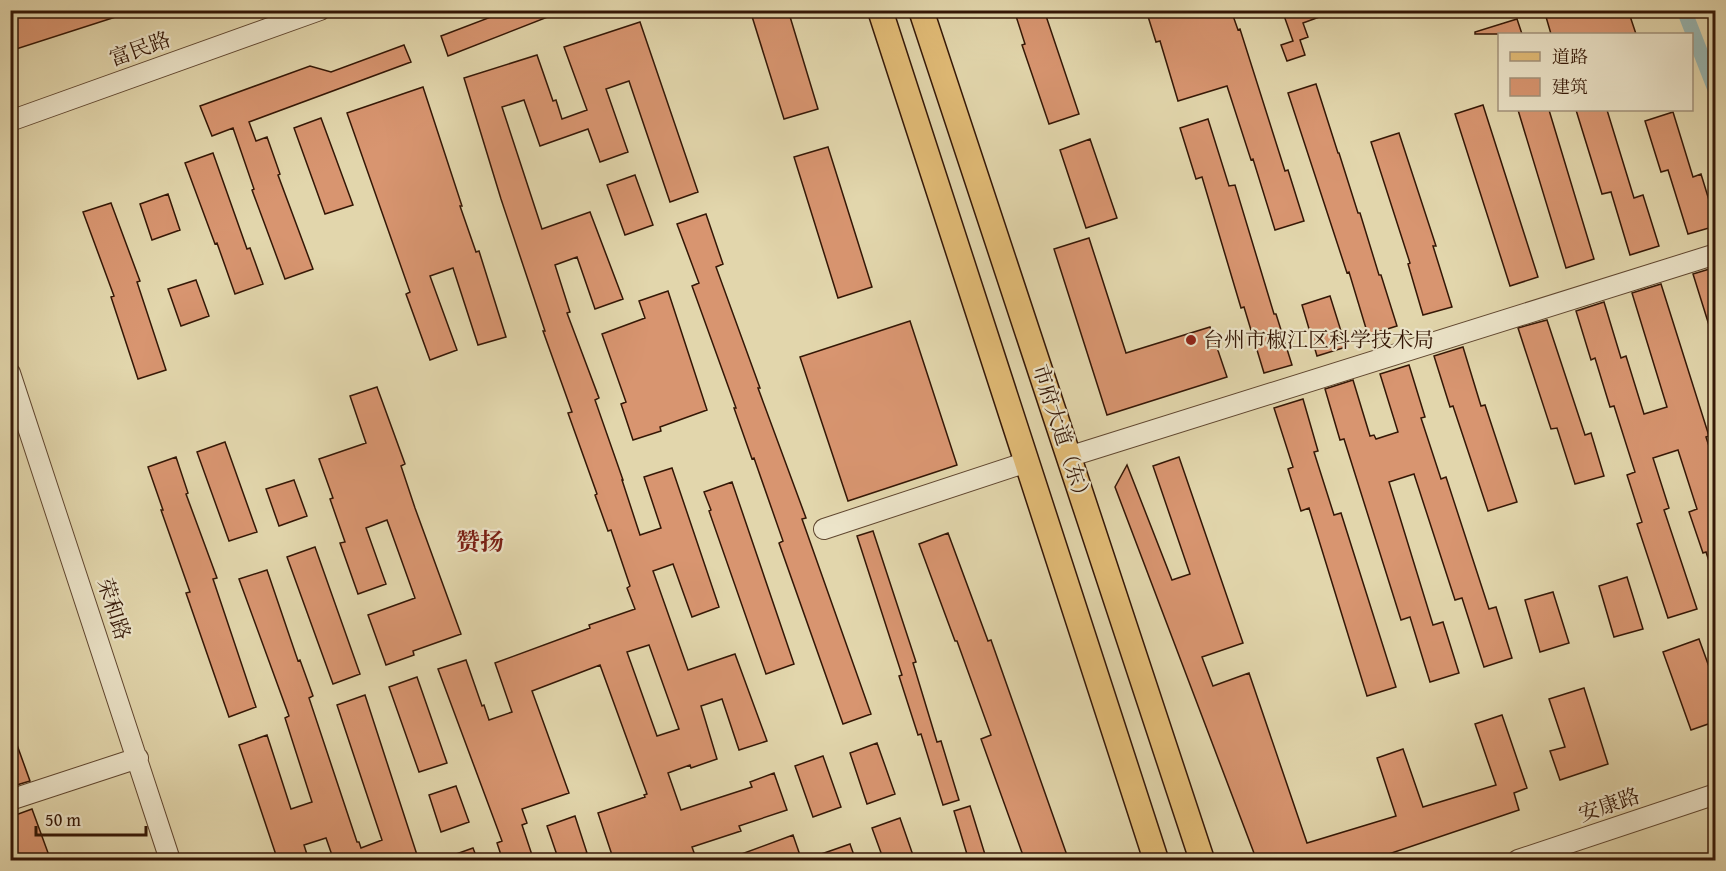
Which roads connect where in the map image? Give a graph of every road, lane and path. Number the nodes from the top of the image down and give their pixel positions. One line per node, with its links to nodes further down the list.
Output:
1 (320, 10): 4 (street, 富民路)
2 (880, 10): 8 (main road, 市府大道（东）)
3 (923, 13): 7 (main road, 市府大道（东）)
4 (10, 121)
5 (1716, 254): 7 (street)
6 (10, 373): 10 (street, 荣和路)
7 (1068, 457): 15 (main road, 市府大道（东）)
8 (1027, 462): 9 (street); 14 (main road, 市府大道（东）)
9 (824, 529)
10 (138, 758): 12 (street); 13 (street, 荣和路)
11 (1716, 794): 16 (street, 安康路)
12 (10, 800)
13 (170, 861)
14 (1156, 861)
15 (1202, 861)
16 (1518, 861)

